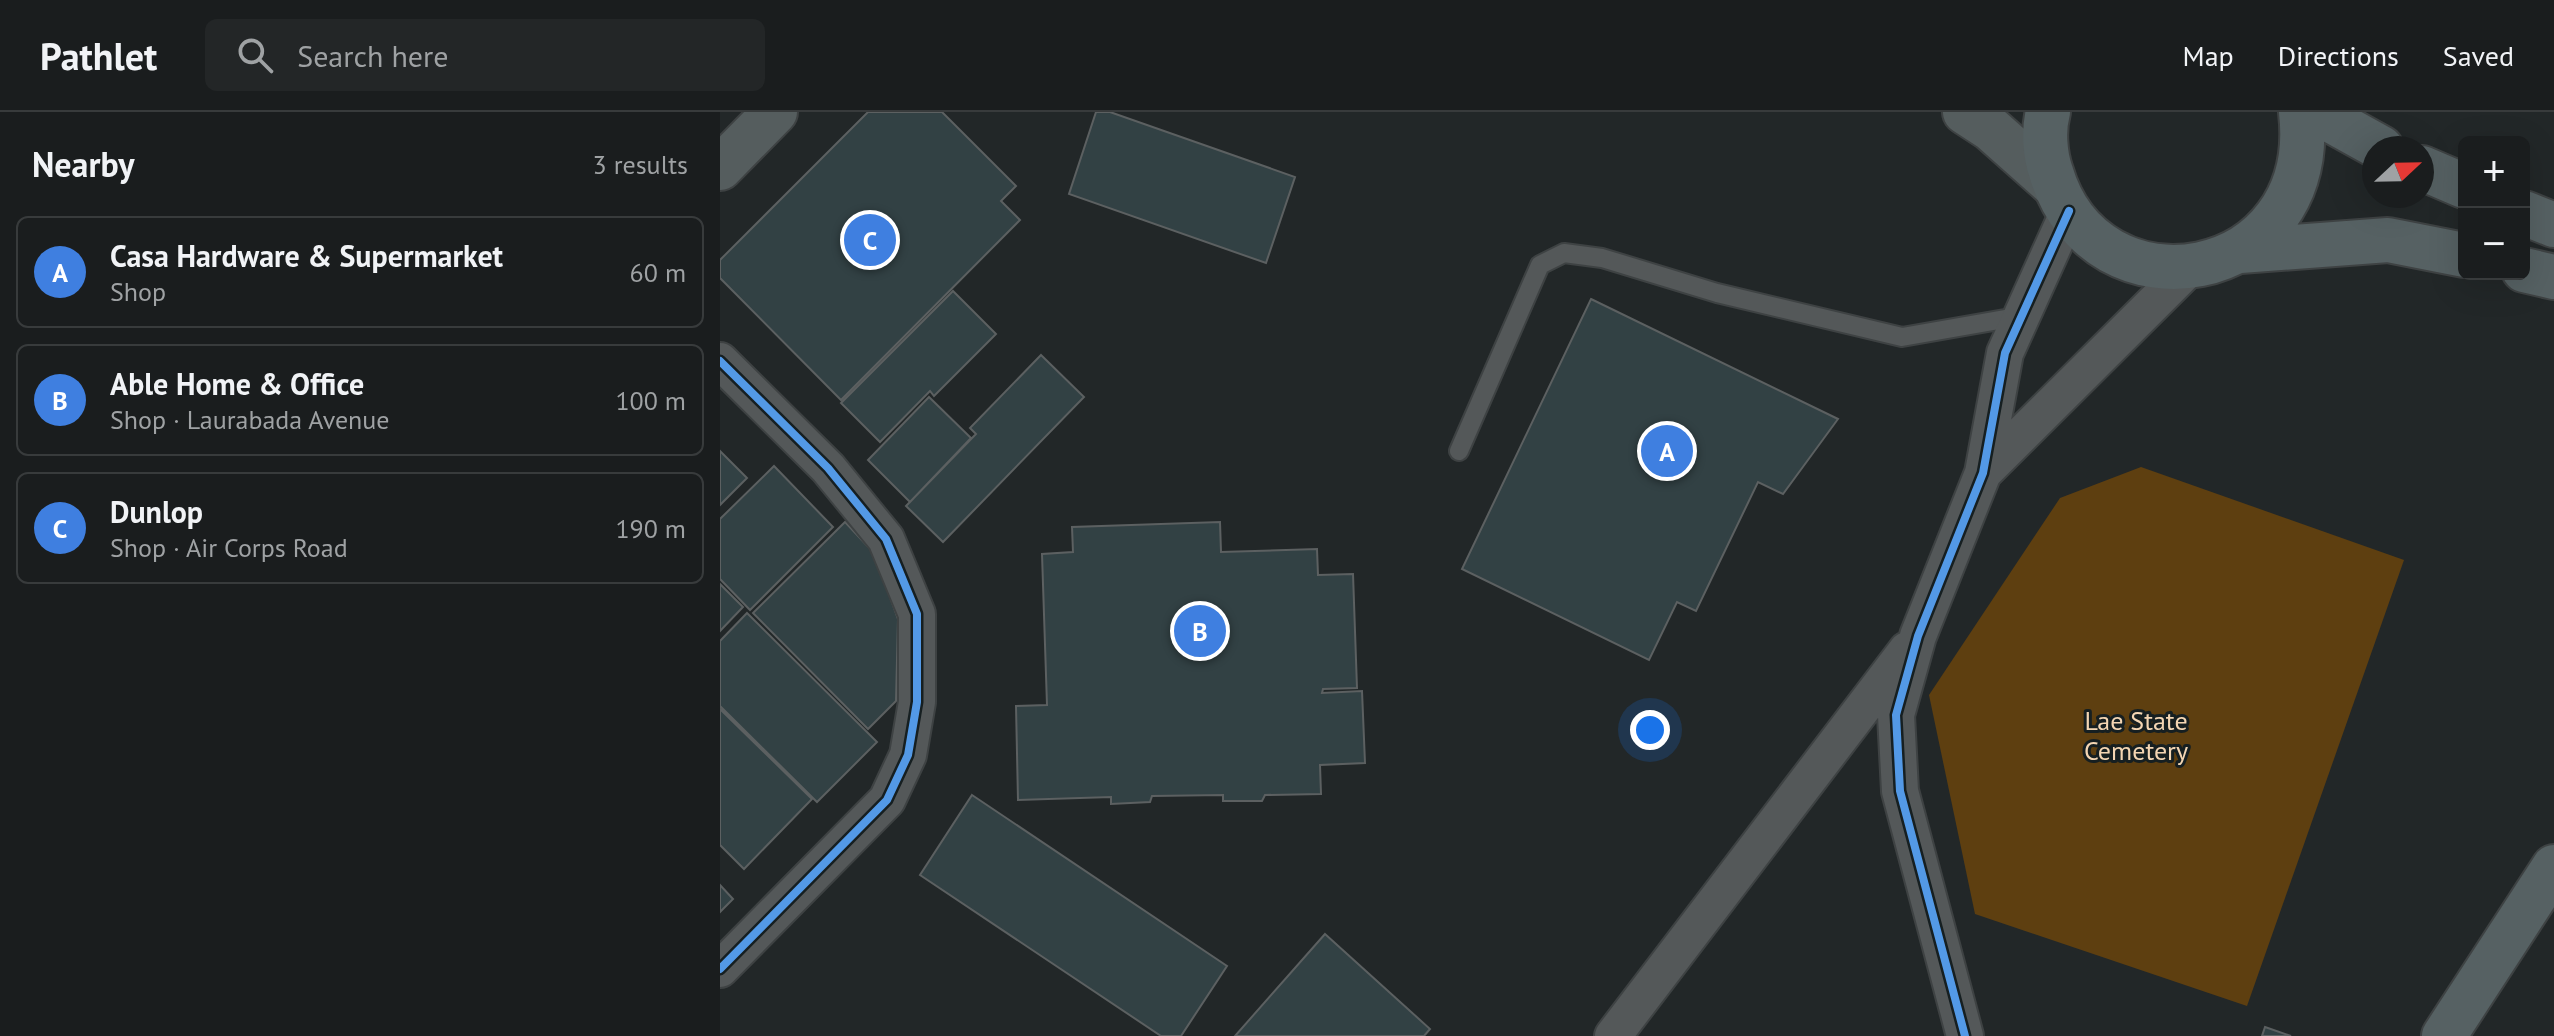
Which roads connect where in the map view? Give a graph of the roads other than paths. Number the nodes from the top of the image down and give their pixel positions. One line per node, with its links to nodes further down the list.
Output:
1 (1965, 112): 10 (main road)
2 (2048, 112): 10 (main road)
3 (2301, 112): 13 (main road)
4 (2316, 112): 6 (main road)
5 (773, 117): 7 (main road)
6 (2362, 137)
7 (720, 168)
8 (2434, 173): 9 (main road)
9 (2458, 183)
10 (2062, 198): 15 (main road); 18 (street)
11 (2530, 215): 12 (main road)
12 (2554, 225)
13 (2240, 251): 14 (main road); 15 (main road)
14 (2458, 254)
15 (2191, 266): 21 (street)
16 (2530, 271): 17 (main road)
17 (2554, 277)
18 (2022, 316): 20 (lane); 21 (street)
19 (720, 361): 24 (street)
20 (1459, 451)
21 (1983, 473): 22 (street)
22 (1918, 636): 25 (street); 26 (street)
23 (2554, 867): 27 (main road)
24 (720, 969)
25 (1613, 1036)
26 (1965, 1036)
27 (2444, 1036)

